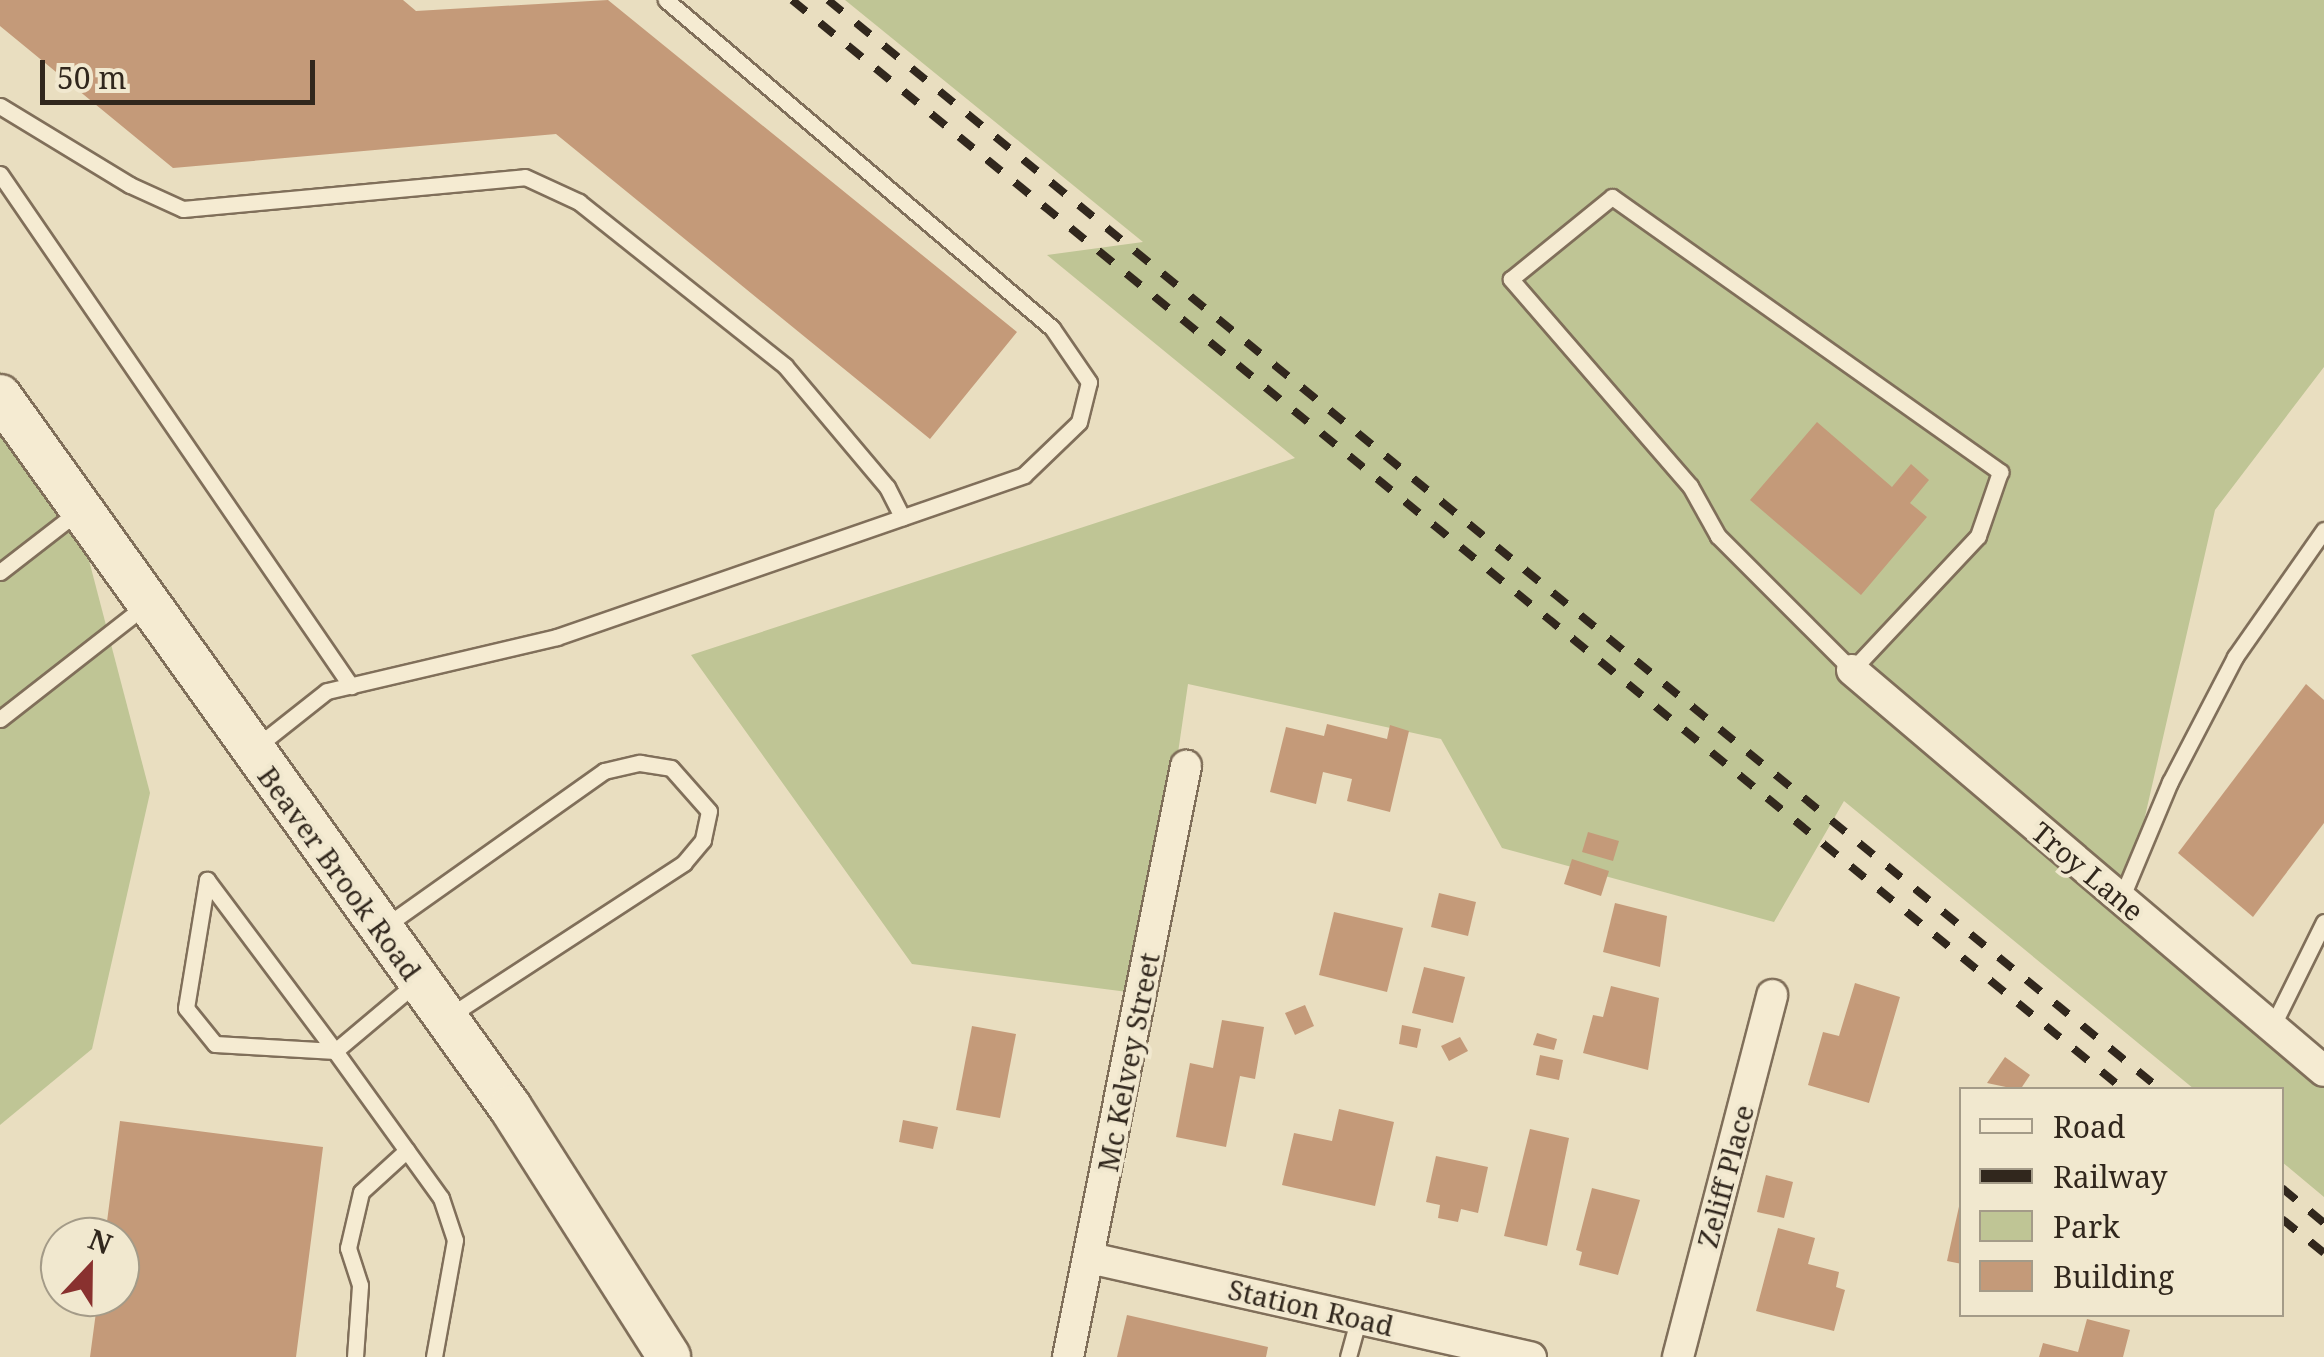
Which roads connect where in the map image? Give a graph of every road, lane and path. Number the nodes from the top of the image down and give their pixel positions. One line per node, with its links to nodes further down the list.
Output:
1 (666, 0): 6 (lane)
2 (0, 106): 6 (lane)
3 (0, 174): 11 (lane)
4 (0, 396): 5 (street, Beaver Brook Road)
5 (80, 510): 8 (lane); 9 (street, Beaver Brook Road)
6 (902, 517): 11 (lane)
7 (2324, 530): 15 (lane)
8 (0, 572)
9 (146, 604): 12 (lane); 13 (street, Beaver Brook Road)
10 (1852, 670): 10 (lane); 15 (street, Troy Lane)
11 (351, 686): 13 (lane)
12 (0, 719)
13 (252, 751): 17 (street, Beaver Brook Road)
14 (1186, 766): 25 (street, Mc Kelvey Street)
15 (2121, 898): 21 (street, Troy Lane)
16 (2324, 922): 21 (lane)
17 (380, 929): 18 (street, Beaver Brook Road); 20 (lane)
18 (418, 981): 20 (street, Beaver Brook Road); 22 (lane)
19 (1772, 994): 33 (street, Zeliff Place)
20 (445, 1018): 29 (street, Beaver Brook Road)
21 (2272, 1027): 23 (street, Troy Lane)
22 (336, 1051): 22 (lane); 24 (lane)
23 (2324, 1071)
24 (407, 1150): 27 (lane); 28 (lane)
25 (1090, 1258): 26 (street, Station Road); 30 (street, Mc Kelvey Street)
26 (1359, 1317): 31 (lane); 32 (street, Station Road)
27 (356, 1357)
28 (434, 1357)
29 (669, 1357)
30 (1068, 1357)
31 (1348, 1357)
32 (1531, 1357)
33 (1678, 1357)

